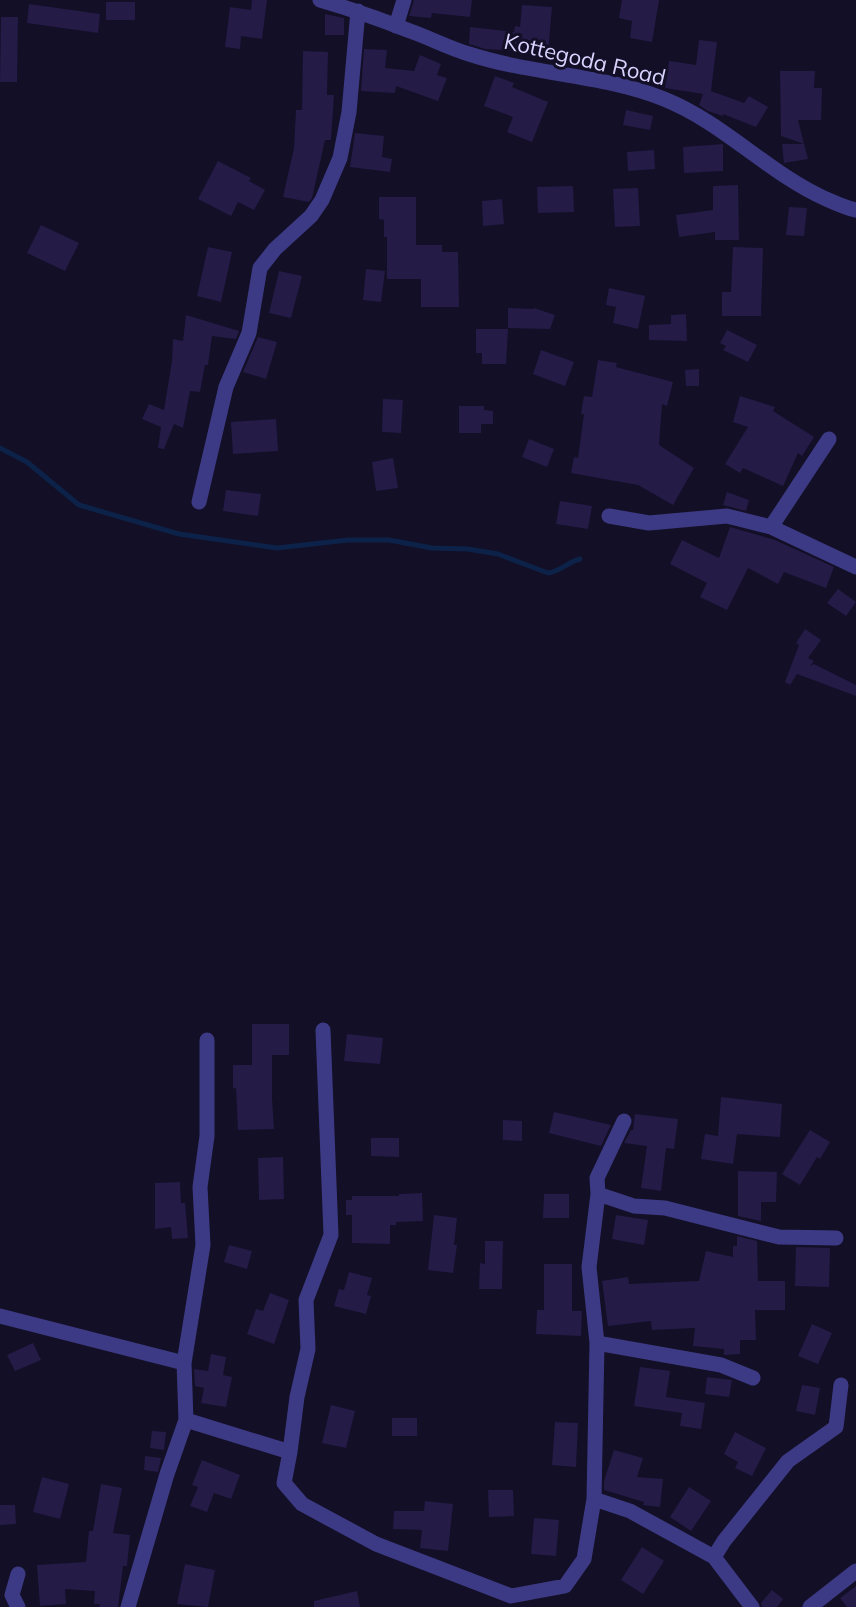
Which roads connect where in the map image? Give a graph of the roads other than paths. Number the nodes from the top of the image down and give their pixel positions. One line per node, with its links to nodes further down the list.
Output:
1 (320, 0): 3 (street, Kottegoda Road)
2 (404, 0): 4 (street)
3 (358, 11): 4 (street, Kottegoda Road); 7 (street)
4 (396, 26): 5 (street, Kottegoda Road)
5 (856, 210)
6 (829, 439): 9 (street)
7 (199, 502)
8 (609, 516): 9 (street)
9 (771, 527): 10 (street)
10 (856, 567)
11 (323, 1030): 22 (street)
12 (207, 1040): 18 (street)
13 (624, 1121): 14 (street)
14 (598, 1194): 15 (street); 17 (street)
15 (836, 1238)
16 (0, 1316): 18 (street)
17 (597, 1343): 19 (street); 23 (street)
18 (184, 1363): 21 (street)
19 (753, 1378)
20 (841, 1385): 24 (street)
21 (186, 1420): 22 (street); 28 (street)
22 (290, 1452): 23 (street)
23 (594, 1499): 24 (street)
24 (714, 1557): 29 (street)
25 (856, 1571): 30 (street)
26 (18, 1574): 27 (street)
27 (21, 1606)
28 (128, 1607)
29 (752, 1607)
30 (810, 1607)

